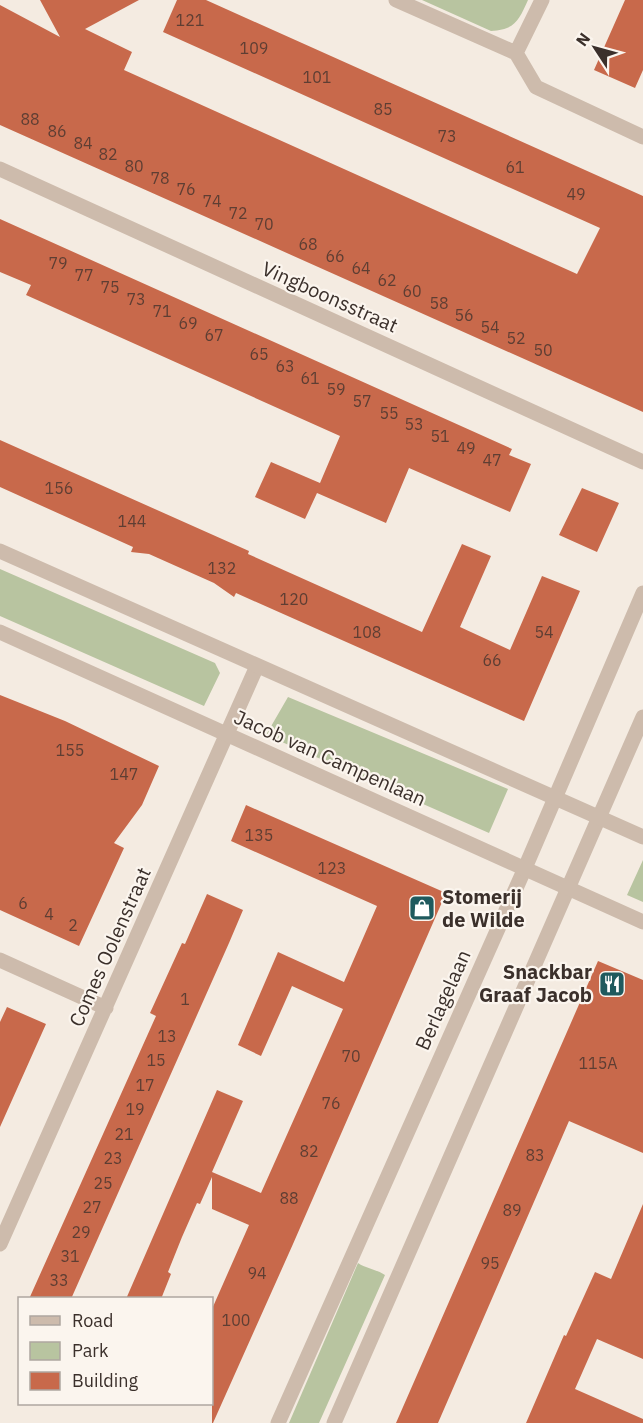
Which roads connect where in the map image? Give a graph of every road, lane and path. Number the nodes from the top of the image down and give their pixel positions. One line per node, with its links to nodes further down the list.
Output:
1 (396, 0): 3 (street)
2 (542, 0): 3 (street)
3 (516, 53): 4 (street)
4 (643, 137)
5 (0, 170): 6 (street, Vingboonsstraat)
6 (643, 462)
7 (0, 551): 10 (street)
8 (643, 593): 13 (street, Berlagelaan)
9 (0, 632): 12 (street, Jacob van Campenlaan)
10 (257, 666): 12 (street, Comes Oolenstraat); 13 (street)
11 (643, 717): 14 (street)
12 (228, 735): 16 (street, Jacob van Campenlaan); 20 (street, Comes Oolenstraat)
13 (553, 799): 14 (street); 16 (street, Berlagelaan)
14 (598, 817): 15 (street); 17 (street)
15 (643, 837)
16 (525, 868): 17 (street, Jacob van Campenlaan); 22 (street, Berlagelaan)
17 (568, 889): 18 (street, Jacob van Campenlaan); 23 (street)
18 (643, 921)
19 (0, 960): 20 (street)
20 (106, 1008): 21 (street, Comes Oolenstraat)
21 (0, 1244)
22 (279, 1423)
23 (334, 1423)

